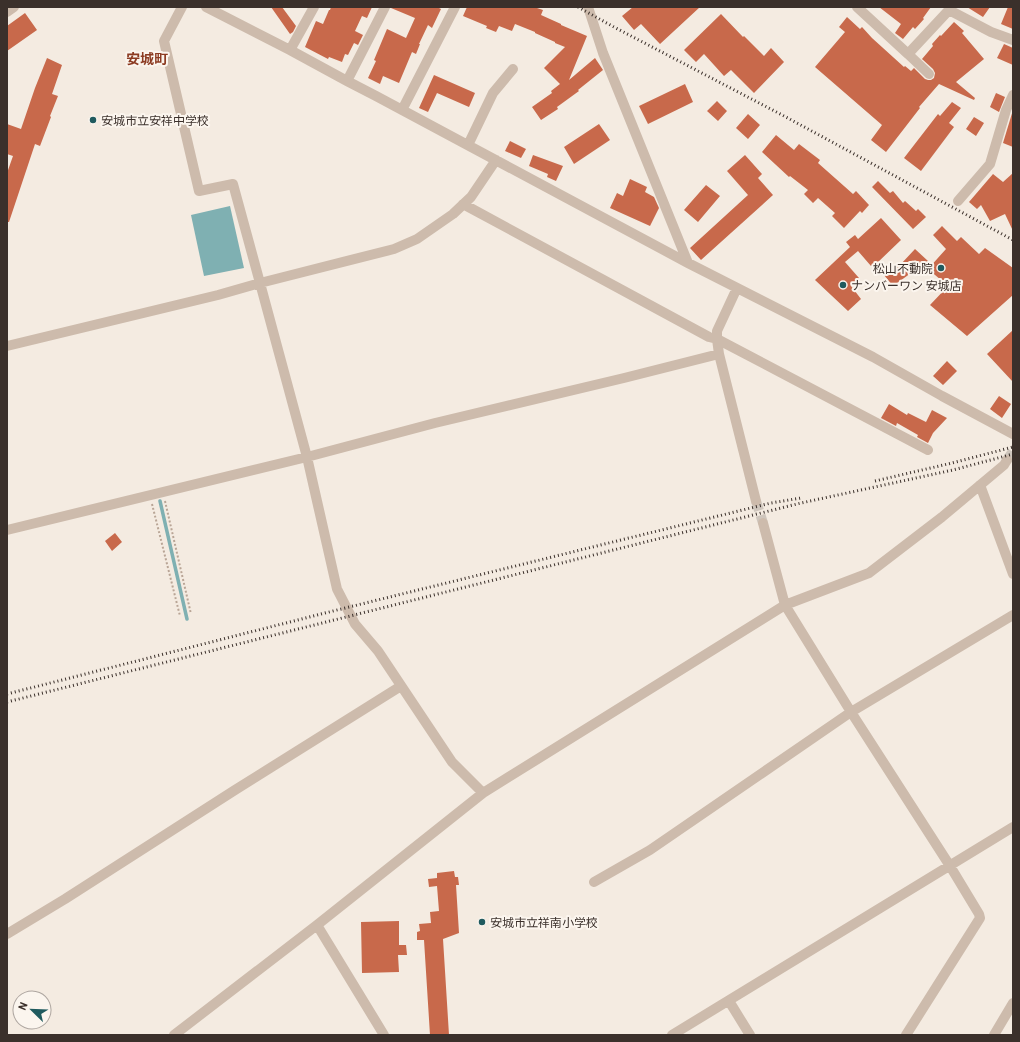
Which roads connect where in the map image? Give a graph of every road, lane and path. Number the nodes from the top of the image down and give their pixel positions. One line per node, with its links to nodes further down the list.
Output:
1 (14, 7): 9 (street)
2 (182, 7): 24 (street)
3 (206, 7): 11 (street)
4 (314, 7): 11 (street)
5 (385, 7): 15 (street)
6 (455, 7): 17 (street)
7 (588, 7): 23 (street)
8 (857, 7): 12 (street)
9 (7, 12)
10 (1013, 40): 12 (street)
11 (290, 50): 15 (street)
12 (908, 54): 14 (street)
13 (513, 69): 19 (street)
14 (929, 74)
15 (347, 81): 17 (street)
16 (1013, 95): 18 (street)
17 (402, 110): 19 (street)
18 (1009, 112): 21 (street)
19 (468, 145): 20 (street)
20 (496, 160): 22 (street); 23 (street)
21 (958, 201)
22 (463, 204): 24 (street); 26 (street)
23 (688, 263): 25 (street)
24 (260, 283): 27 (street); 31 (street)
25 (737, 288): 26 (street); 29 (street)
26 (717, 339): 28 (street); 30 (street)
27 (7, 346)
28 (719, 354): 31 (street); 36 (street)
29 (1013, 434)
30 (928, 450)
31 (307, 457): 34 (street); 44 (street)
32 (1007, 460): 33 (street)
33 (980, 485): 39 (street); 40 (street)
34 (162, 492): 35 (street); 41 (path)
35 (150, 495): 38 (street); 43 (path)
36 (756, 501)
37 (763, 523): 40 (street)
38 (7, 530)
39 (1013, 574)
40 (785, 605): 45 (street); 46 (street)
41 (191, 614)
42 (1013, 615): 45 (street)
43 (180, 616)
44 (401, 686): 46 (street); 51 (street)
45 (851, 712): 48 (street); 49 (street)
46 (484, 793): 50 (street)
47 (1013, 827): 48 (street)
48 (950, 866): 52 (street); 58 (street)
49 (594, 882)
50 (316, 925): 54 (street); 55 (street)
51 (7, 934)
52 (728, 1000): 56 (street); 57 (street)
53 (1013, 1003): 59 (street)
54 (174, 1035)
55 (384, 1035)
56 (672, 1035)
57 (750, 1035)
58 (906, 1035)
59 (994, 1035)

